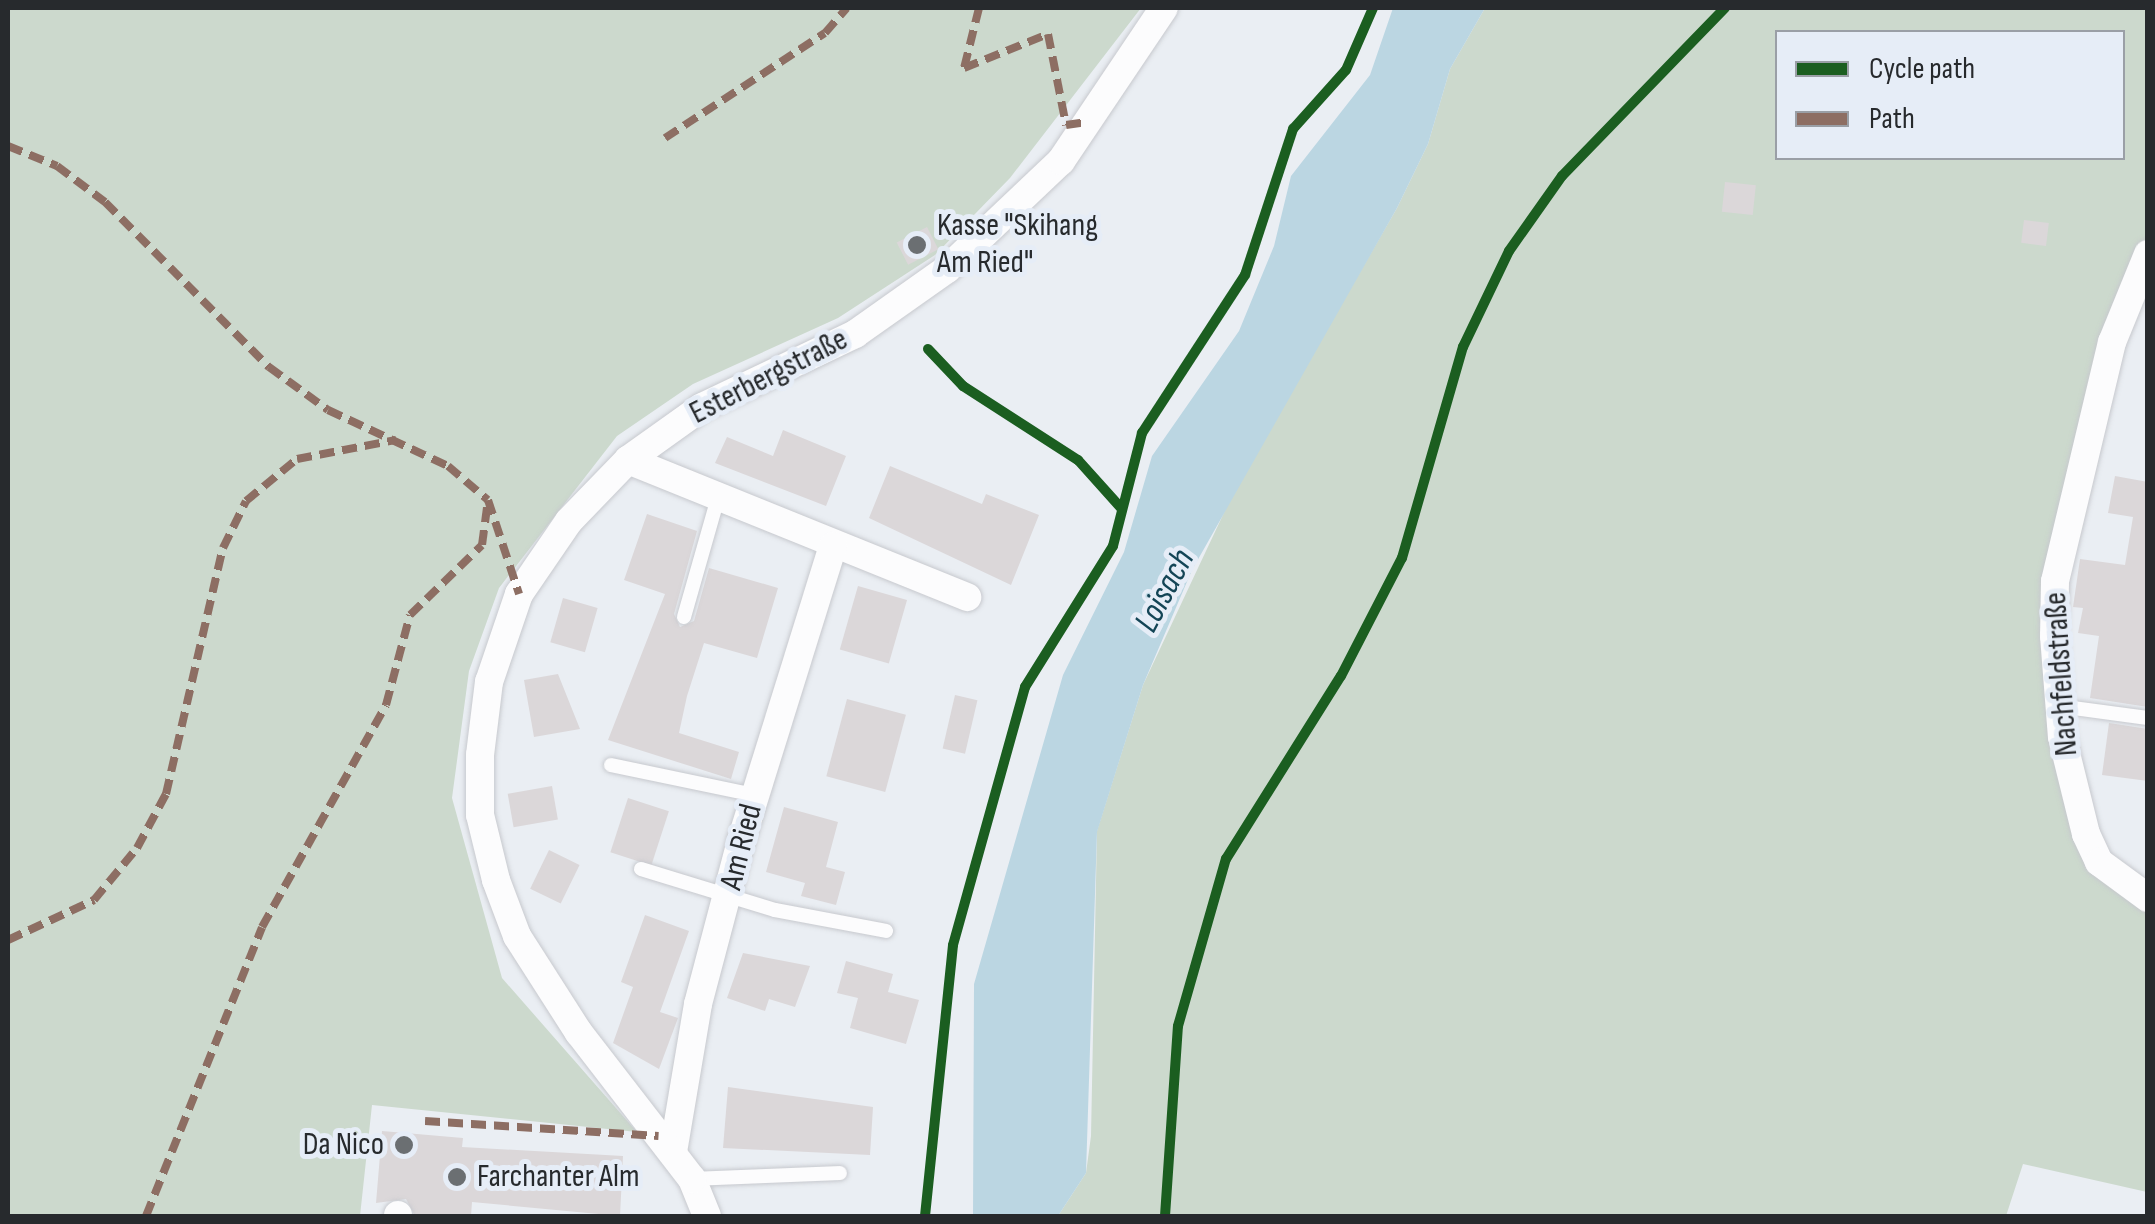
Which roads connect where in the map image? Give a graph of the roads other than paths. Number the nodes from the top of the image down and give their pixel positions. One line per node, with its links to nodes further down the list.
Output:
1 (1164, 8): 3 (street, Esterbergstraße)
2 (2148, 254): 8 (street, Nachfeldstraße)
3 (628, 460): 4 (street); 16 (street, Esterbergstraße)
4 (718, 498): 5 (street); 7 (lane)
5 (833, 546): 6 (street); 11 (street, Am Ried)
6 (967, 597)
7 (684, 617)
8 (2059, 706): 9 (lane); 14 (street, Nachfeldstraße)
9 (2148, 718)
10 (611, 765): 11 (lane)
11 (755, 795): 13 (street, Am Ried)
12 (641, 869): 13 (lane)
13 (730, 898): 15 (lane); 16 (street, Am Ried)
14 (2148, 898)
15 (886, 931)
16 (673, 1152): 18 (street, Esterbergstraße)
17 (840, 1173): 18 (lane)
18 (692, 1179): 19 (street, Esterbergstraße)
19 (707, 1216)

